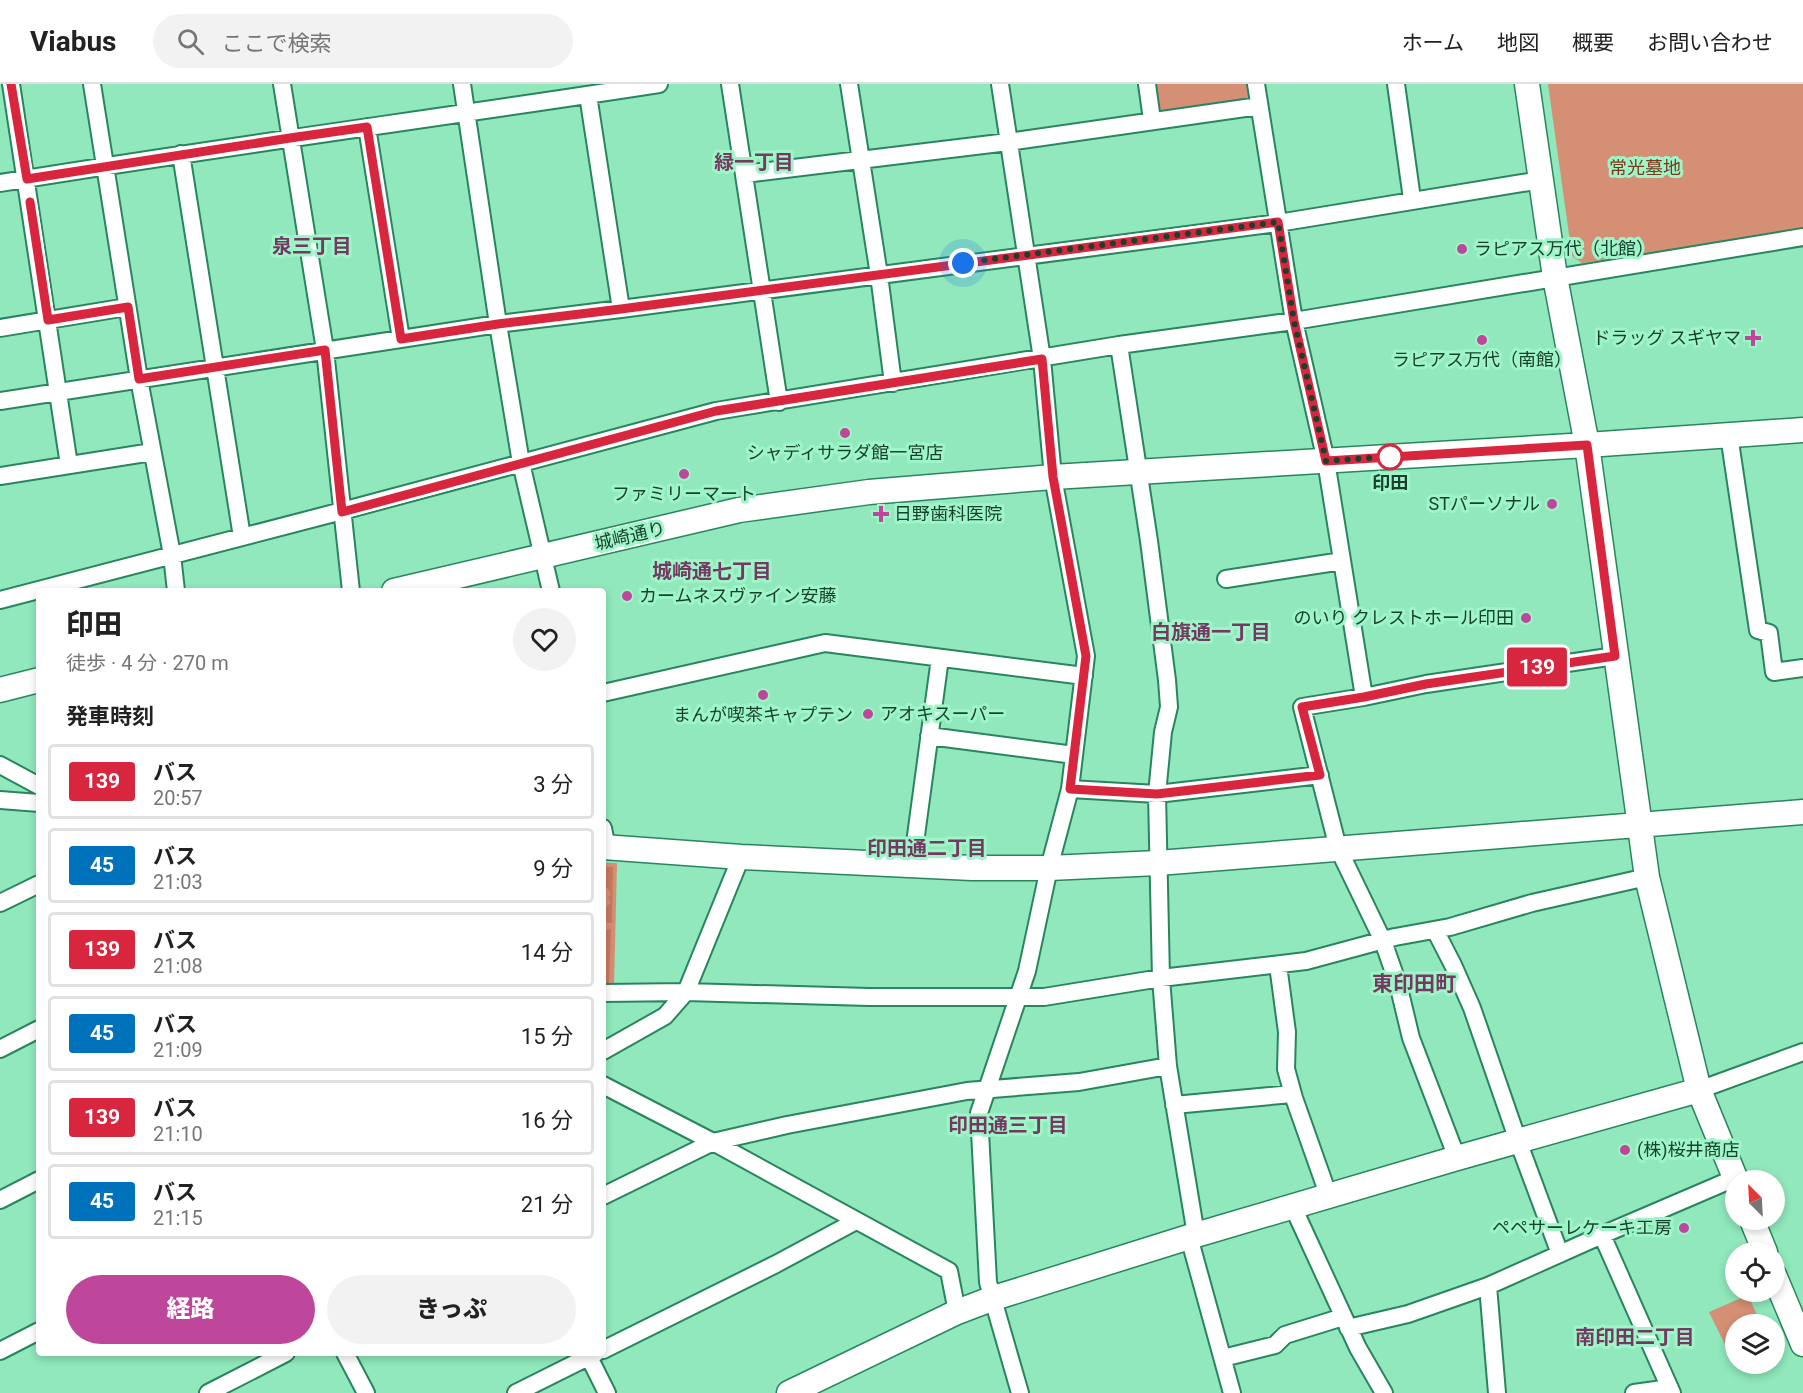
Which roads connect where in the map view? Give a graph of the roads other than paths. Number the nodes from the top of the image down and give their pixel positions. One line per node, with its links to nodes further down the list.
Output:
1 (11, 84): 24 (street)
2 (92, 84): 22 (street)
3 (282, 84): 18 (street)
4 (462, 84): 15 (street)
5 (659, 84): 13 (street)
6 (730, 84): 23 (street)
7 (849, 84): 21 (street)
8 (1000, 84): 19 (street)
9 (1147, 84): 16 (street)
10 (1256, 84): 14 (street)
11 (1396, 84): 27 (street)
12 (1527, 84): 25 (street)
13 (588, 95): 15 (street); 35 (street)
14 (1259, 106): 16 (street); 28 (street)
15 (467, 114): 17 (street); 38 (street)
16 (1152, 120): 19 (street)
17 (367, 127): 18 (street); 40 (street)
18 (290, 138): 20 (street); 42 (street)
19 (1008, 142): 21 (street); 30 (street)
20 (181, 154): 22 (street); 44 (street)
21 (861, 160): 23 (street); 31 (street)
22 (105, 167): 24 (street); 34 (street)
23 (744, 174): 33 (street)
24 (27, 179): 26 (street); 36 (street)
25 (1541, 180): 27 (street); 32 (street)
26 (0, 183)
27 (1412, 200): 28 (street)
28 (1278, 222): 30 (street); 37 (street)
29 (1803, 237): 32 (street)
30 (1026, 255): 31 (street); 43 (street)
31 (879, 274): 33 (street); 46 (street)
32 (1556, 277): 37 (street); 52 (street)
33 (761, 290): 35 (street); 49 (street)
34 (128, 307): 36 (street); 45 (street)
35 (621, 309): 38 (street)
36 (48, 320): 39 (street); 47 (street)
37 (1294, 321): 41 (street); 54 (street)
38 (498, 324): 40 (street); 55 (street)
39 (0, 328)
40 (401, 339): 42 (street)
41 (1119, 345): 43 (street); 57 (street)
42 (325, 350): 44 (street); 60 (street)
43 (1042, 359): 46 (street); 59 (street)
44 (216, 367): 45 (street); 61 (street)
45 (139, 379): 47 (street); 53 (street)
46 (893, 383): 49 (street)
47 (58, 392): 48 (street); 56 (street)
48 (0, 402)
49 (779, 402): 55 (street)
50 (1803, 430): 51 (street, 城崎通り)
51 (1729, 435): 52 (street, 城崎通り); 75 (street)
52 (1587, 445): 54 (street, 城崎通り); 73 (street)
53 (152, 452): 56 (street); 62 (street)
54 (1326, 461): 57 (street, 城崎通り); 64 (street)
55 (521, 463): 60 (street); 63 (street)
56 (69, 465): 58 (street)
57 (1137, 472): 59 (street, 城崎通り); 87 (street)
58 (0, 476)
59 (1053, 477): 63 (street, 城崎通り); 76 (street)
60 (342, 512): 61 (street); 68 (street)
61 (242, 537): 62 (street)
62 (172, 555): 66 (street); 67 (street)
63 (543, 556): 69 (street, 城崎通り); 70 (street)
64 (1342, 561): 65 (street); 80 (street)
65 (1226, 579)
66 (46, 588)
67 (176, 588)
68 (351, 588)
69 (406, 588)
70 (550, 588)
71 (36, 591): 72 (street)
72 (0, 600)
73 (1615, 656): 80 (street); 91 (street)
74 (940, 658): 76 (street); 79 (street); 81 (street)
75 (1803, 668)
76 (1084, 676): 82 (street)
77 (36, 681): 78 (street)
78 (0, 690)
79 (606, 692)
80 (1364, 697): 84 (street)
81 (929, 736): 82 (street); 96 (street)
82 (1074, 755): 86 (street)
83 (0, 765): 85 (street)
84 (1320, 775): 87 (street); 93 (street)
85 (36, 784)
86 (1070, 789): 87 (street); 97 (street)
87 (1157, 794): 95 (street)
88 (0, 800): 89 (street)
89 (36, 803)
90 (1803, 812): 91 (street)
91 (1640, 826): 93 (street); 98 (street)
92 (606, 841): 94 (street)
93 (1338, 848): 95 (street); 102 (street)
94 (741, 857): 96 (street); 105 (street)
95 (1158, 863): 97 (street); 104 (street)
96 (912, 865): 97 (street)
97 (1049, 868): 107 (street)
98 (1647, 877): 101 (street); 115 (street)
99 (36, 885): 100 (street)
100 (0, 903)
101 (1436, 930): 102 (street); 118 (street)
102 (1383, 941): 103 (street); 120 (street)
103 (1278, 965): 104 (street); 116 (street)
104 (1161, 978): 107 (street); 112 (street)
105 (686, 992): 106 (street); 107 (street); 110 (street)
106 (606, 993)
107 (1017, 997): 114 (street)
108 (36, 1031): 109 (street)
109 (0, 1049)
110 (606, 1049)
111 (1803, 1052): 115 (street)
112 (1168, 1066): 114 (street); 117 (street)
113 (606, 1087): 119 (street)
114 (987, 1090): 119 (street); 134 (street)
115 (1700, 1090): 118 (street); 121 (street)
116 (1293, 1094): 117 (street); 125 (street)
117 (1174, 1105): 130 (street)
118 (1518, 1141): 120 (street); 131 (street)
119 (713, 1142): 124 (street); 128 (street)
120 (1457, 1158): 125 (street)
121 (1732, 1170)
122 (36, 1182): 126 (street)
123 (1725, 1184): 129 (street)
124 (606, 1195)
125 (1329, 1197): 127 (street)
126 (0, 1200)
127 (1293, 1207): 130 (street); 136 (street)
128 (856, 1221): 135 (street); 139 (street)
129 (1602, 1234): 131 (street); 146 (street)
130 (1193, 1236): 134 (street); 145 (street)
131 (1560, 1254): 132 (street)
132 (1488, 1286): 136 (street); 155 (street)
133 (1785, 1297): 137 (street)
134 (994, 1298): 135 (street); 152 (street)
135 (957, 1312): 151 (street)
136 (1346, 1322): 145 (street); 154 (street)
137 (1800, 1328)
138 (36, 1333): 140 (street)
139 (606, 1347)
140 (0, 1351)
141 (280, 1356): 147 (street)
142 (347, 1356): 148 (street)
143 (588, 1356): 149 (street)
144 (595, 1356): 150 (street)
145 (1223, 1358): 153 (street)
146 (1671, 1390): 156 (street)
147 (208, 1393)
148 (366, 1393)
149 (516, 1393)
150 (606, 1393)
151 (789, 1393)
152 (1020, 1393)
153 (1232, 1393)
154 (1384, 1393)
155 (1497, 1393)
156 (1634, 1393)

